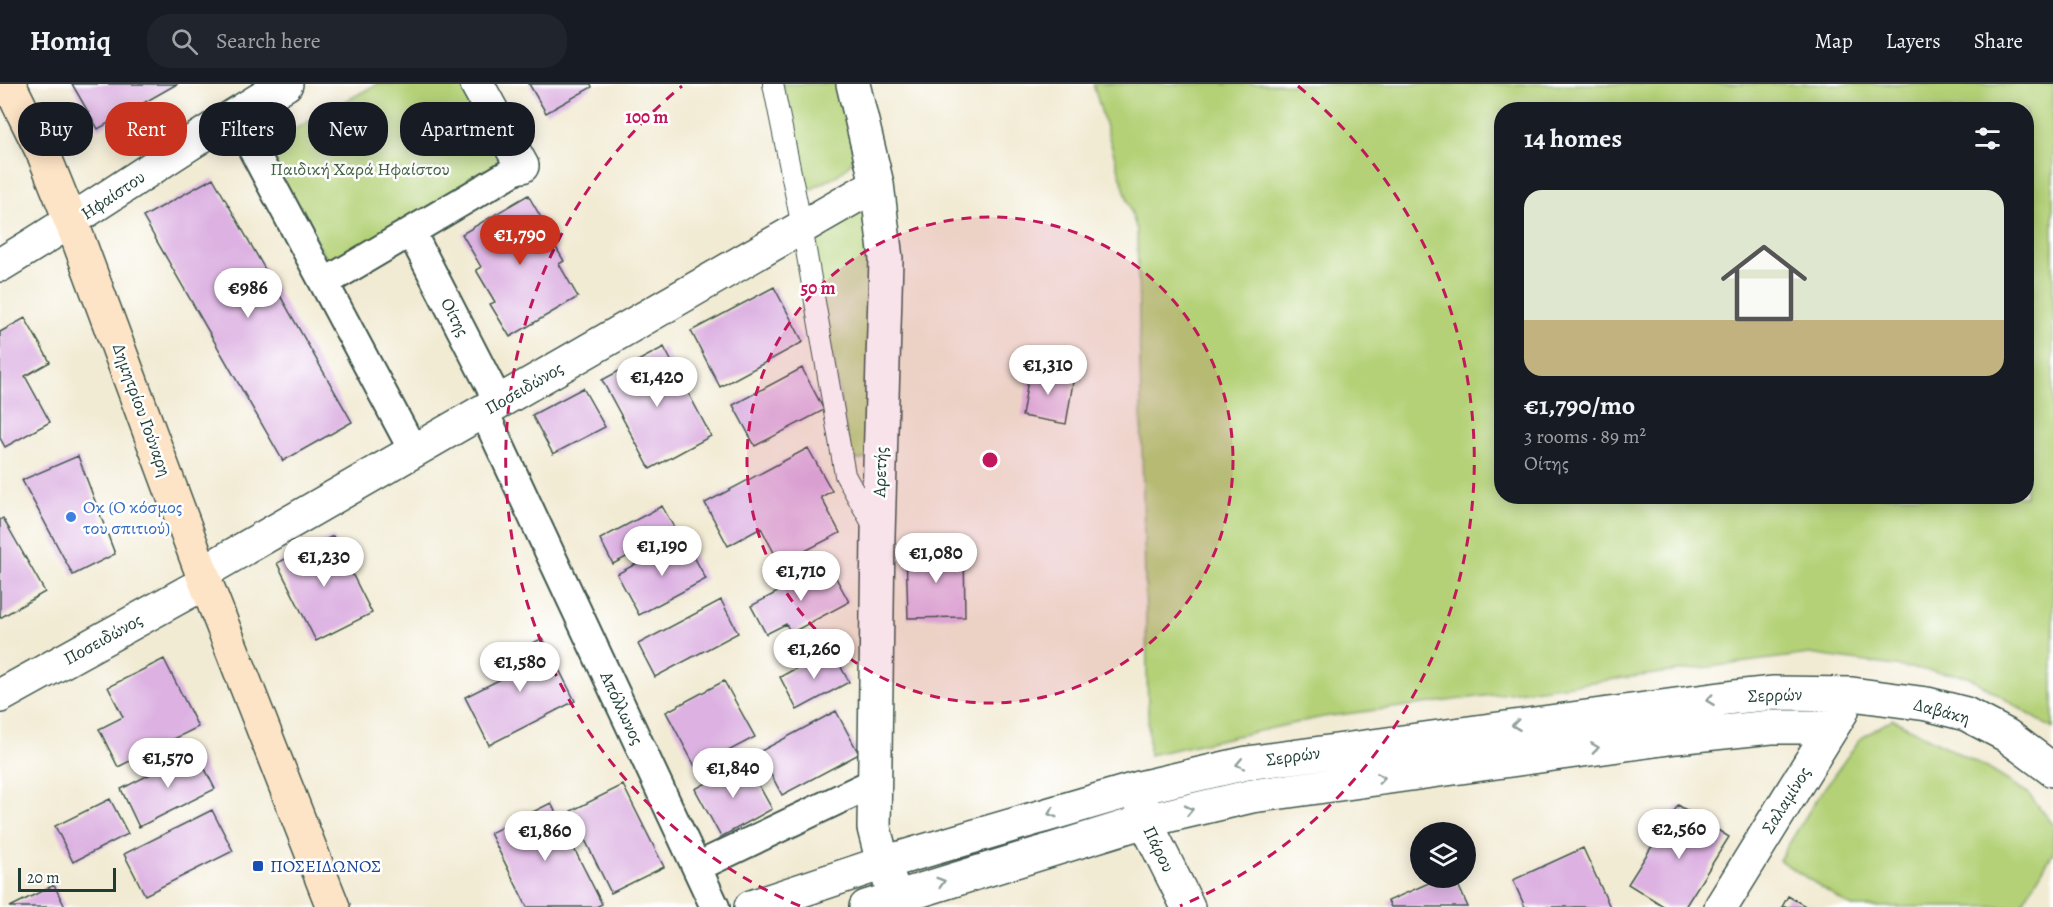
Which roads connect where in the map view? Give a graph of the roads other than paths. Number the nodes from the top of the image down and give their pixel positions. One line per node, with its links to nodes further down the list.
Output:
1 (9, 84): 11 (main road, Δημητρίου Γούναρη)
2 (286, 84): 6 (street, Ηφαίστου)
3 (477, 84): 9 (street)
4 (773, 84): 12 (lane)
5 (853, 84): 10 (street, Αρετής)
6 (255, 102)
7 (199, 137): 11 (street, Ηφαίστου)
8 (256, 156): 15 (street)
9 (522, 166): 13 (street)
10 (877, 184): 12 (street, Ποσειδώνος); 18 (street, Αρετής)
11 (71, 222): 14 (street, Ηφαίστου); 19 (main road, Δημητρίου Γούναρη)
12 (802, 228): 16 (street, Ποσειδώνος); 18 (lane)
13 (411, 232): 15 (street); 16 (street, Οίτης)
14 (0, 265)
15 (324, 283): 17 (street)
16 (491, 407): 17 (street, Ποσειδώνος); 28 (street, Απόλλωνος)
17 (414, 452): 19 (street, Ποσειδώνος)
18 (878, 535): 24 (street, Αρετής)
19 (204, 578): 21 (street, Ποσειδώνος); 30 (main road, Δημητρίου Γούναρη)
20 (1852, 694): 22 (street, Σαλαμίνος); 23 (street, Δαβάκη); 25 (street, Σερρών, one-way to 25)
21 (0, 696)
22 (1832, 727): 26 (street, Σερρών, one-way to 22); 35 (street, Σαλαμίνος)
23 (2053, 770)
24 (875, 782): 27 (street, Αρετής); 28 (street)
25 (1139, 788): 26 (street, Πάρου); 27 (street, Σερρών, one-way to 27)
26 (1145, 821): 29 (street, Σερρών, one-way to 26); 34 (street, Πάρου)
27 (883, 863): 29 (street, Αρετής); 32 (street, Σερρών)
28 (697, 867): 31 (street, Απόλλωνος)
29 (898, 902): 33 (street, Σερρών)
30 (333, 907)
31 (715, 907)
32 (751, 907)
33 (866, 907)
34 (1188, 907)
35 (1721, 907)

